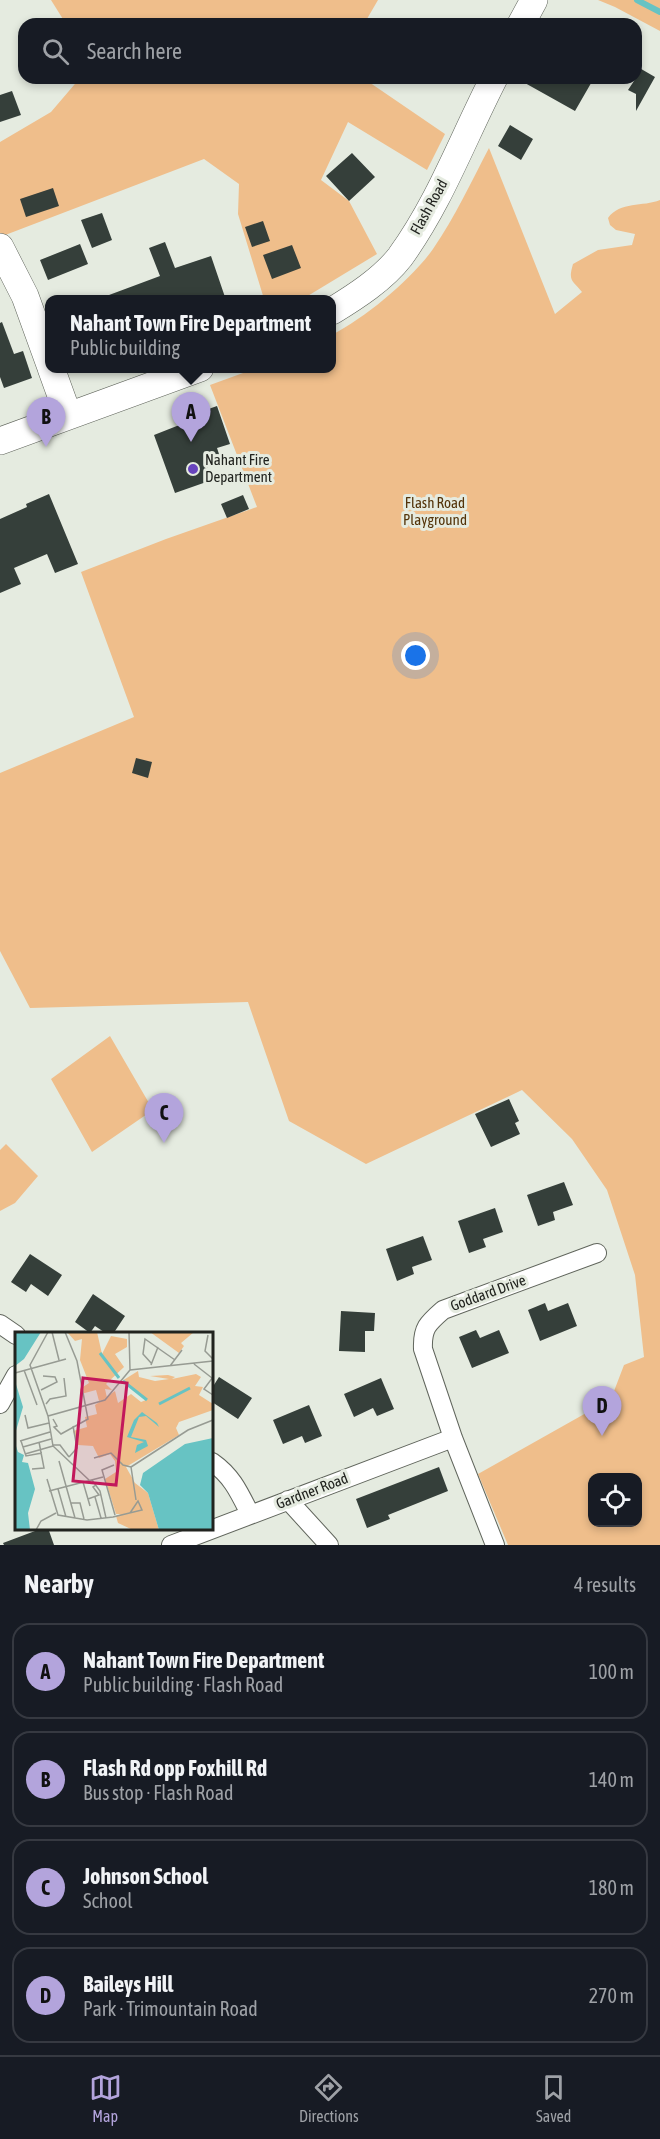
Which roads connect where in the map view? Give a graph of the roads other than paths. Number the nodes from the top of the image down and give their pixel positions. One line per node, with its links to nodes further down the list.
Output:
1 (534, 0): 2 (main road)
2 (524, 18)
3 (491, 84): 5 (main road, Flash Road)
4 (0, 247): 6 (main road)
5 (336, 309)
6 (45, 351)
7 (53, 373): 9 (main road)
8 (189, 373): 9 (main road)
9 (68, 415): 10 (main road)
10 (0, 441)
11 (597, 1252): 16 (street, Goddard Drive)
12 (0, 1324): 13 (street)
13 (15, 1334)
14 (15, 1377): 15 (street)
15 (0, 1404)
16 (453, 1438): 18 (street, Gardner Road); 24 (street, Goddard Drive)
17 (213, 1463): 19 (street)
18 (288, 1500): 19 (street, Gardner Road); 23 (street)
19 (250, 1514): 20 (street, Gardner Road)
20 (213, 1529)
21 (209, 1530): 22 (street, Gardner Road)
22 (171, 1545)
23 (329, 1545)
24 (495, 1545)

